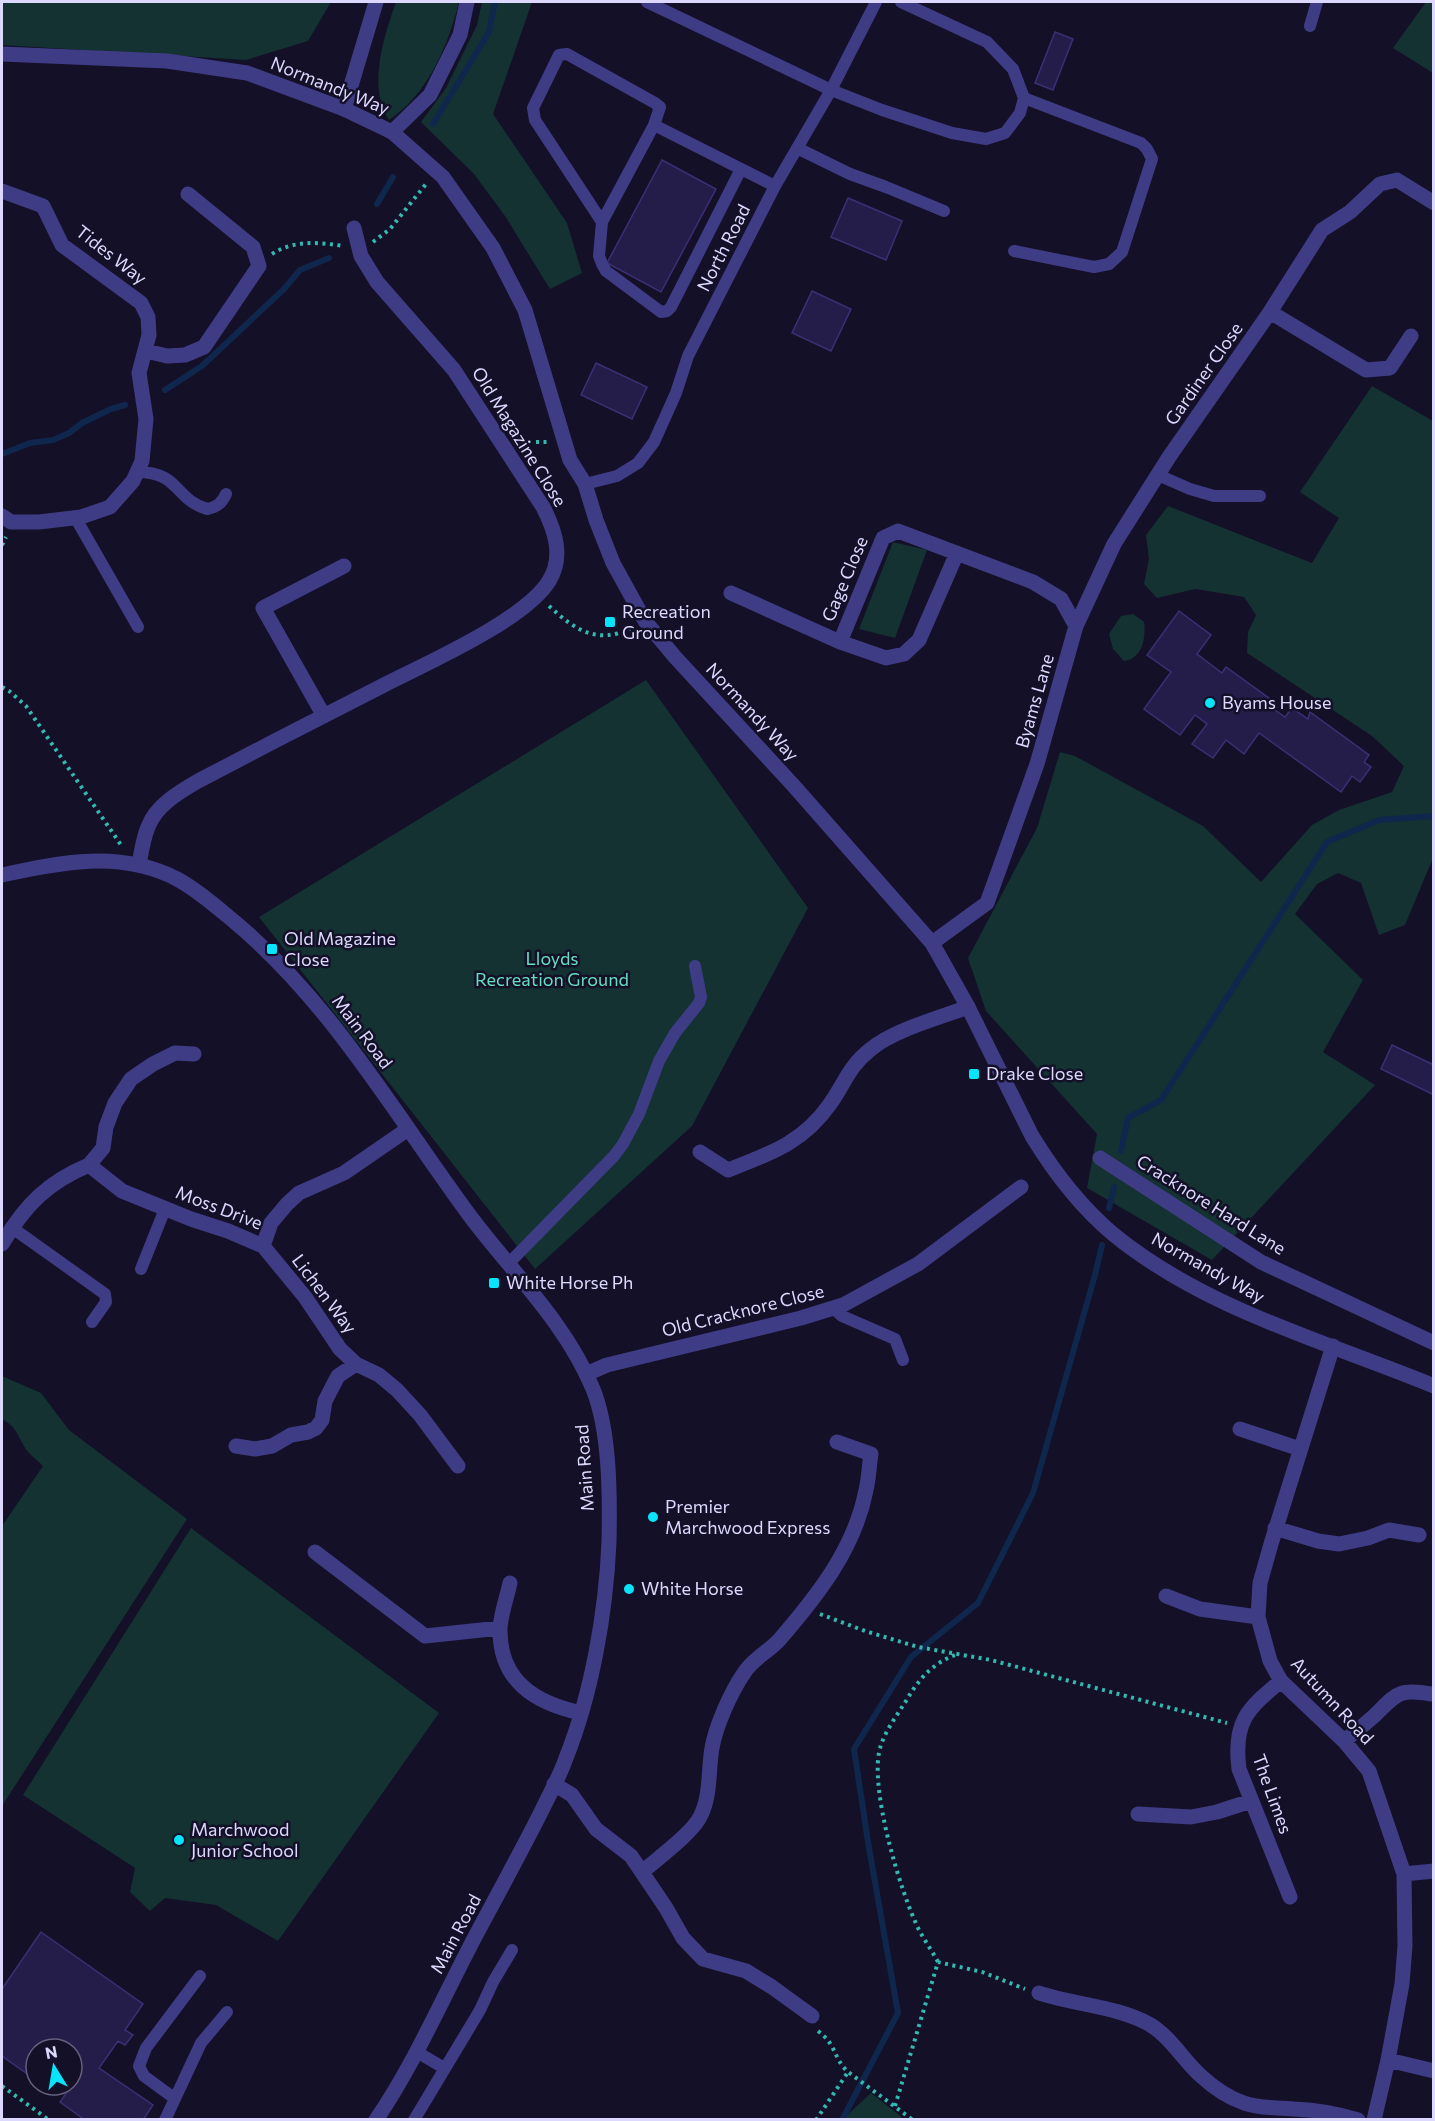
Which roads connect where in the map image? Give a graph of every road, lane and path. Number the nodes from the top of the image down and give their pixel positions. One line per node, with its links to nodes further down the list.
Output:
1 (376, 2): 11 (street)
2 (467, 2): 13 (street)
3 (647, 2): 9 (lane)
4 (876, 2): 9 (lane, North Road)
5 (901, 2): 10 (lane)
6 (1317, 2): 7 (lane)
7 (1310, 26)
8 (2, 54): 11 (street, Normandy Way)
9 (831, 90): 10 (lane); 14 (lane, North Road)
10 (1024, 98): 25 (lane)
11 (344, 109): 13 (street, Normandy Way)
12 (654, 124): 15 (lane); 22 (lane); 22 (lane)
13 (392, 132): 16 (street, Normandy Way)
14 (797, 148): 17 (lane, North Road); 21 (lane)
15 (741, 169): 17 (lane); 22 (lane)
16 (436, 171): 24 (path); 30 (street, Normandy Way)
17 (775, 186): 35 (lane, North Road)
18 (2, 191): 29 (street, Tides Way)
19 (188, 194): 26 (street)
20 (1434, 202): 27 (street, Gardiner Close)
21 (944, 211)
22 (602, 222)
23 (354, 228): 24 (street, Old Magazine Close)
24 (359, 248): 26 (path); 31 (street, Old Magazine Close)
25 (1014, 251)
26 (259, 266): 29 (street)
27 (1270, 312): 28 (street); 32 (street, Gardiner Close)
28 (1412, 336)
29 (146, 351): 33 (street, Tides Way)
30 (564, 441): 31 (path); 35 (street, Normandy Way)
31 (502, 445): 43 (street, Old Magazine Close)
32 (1169, 457): 34 (street, Byams Lane)
33 (137, 472): 36 (lane); 39 (street, Tides Way)
34 (1158, 475): 37 (lane); 45 (street, Byams Lane)
35 (585, 484): 44 (street, Normandy Way)
36 (226, 494)
37 (1260, 496)
38 (2, 516): 39 (street, Tides Way)
39 (75, 517): 46 (lane)
40 (957, 553): 45 (street, Gage Close); 47 (street, Gage Close); 47 (street, Gage Close)
41 (344, 566): 49 (street)
42 (731, 593): 47 (street, Gage Close)
43 (538, 594): 44 (path); 49 (street, Old Magazine Close)
44 (645, 621): 52 (street, Normandy Way)
45 (1076, 626): 52 (street, Byams Lane)
46 (138, 627)
47 (840, 642)
48 (2, 687): 50 (path)
49 (324, 716): 50 (street, Old Magazine Close)
50 (136, 864): 51 (street, Main Road); 56 (street, Main Road)
51 (2, 875)
52 (932, 943): 54 (street, Normandy Way)
53 (695, 966): 65 (lane)
54 (968, 1007): 57 (street); 70 (street, Normandy Way)
55 (194, 1054): 59 (street)
56 (408, 1129): 64 (street, Moss Drive); 65 (street, Main Road)
57 (700, 1152)
58 (1100, 1158): 69 (street, Cracknore Hard Lane)
59 (89, 1165): 61 (street, Moss Drive); 62 (street)
60 (1021, 1188): 67 (street, Old Cracknore Close)
61 (165, 1209): 64 (street, Moss Drive); 66 (lane)
62 (11, 1227): 63 (street); 68 (lane)
63 (2, 1244)
64 (263, 1246): 72 (street, Lichen Way)
65 (508, 1264): 73 (street, Main Road)
66 (141, 1269)
67 (834, 1308): 71 (lane); 73 (street, Old Cracknore Close)
68 (92, 1322)
69 (1434, 1343)
70 (1333, 1346): 74 (street, Normandy Way); 78 (street, Autumn Road)
71 (903, 1360)
72 (356, 1364): 77 (street); 79 (street, Lichen Way)
73 (586, 1374): 91 (street, Main Road)
74 (1434, 1386)
75 (1240, 1430): 78 (street)
76 (837, 1442): 85 (street)
77 (236, 1446)
78 (1300, 1449): 80 (street, Autumn Road)
79 (458, 1466)
80 (1275, 1528): 81 (street); 86 (street, Autumn Road)
81 (1419, 1535)
82 (315, 1552): 87 (street)
83 (510, 1583): 87 (street)
84 (1166, 1596): 86 (street)
85 (805, 1609): 88 (path); 98 (street)
86 (1258, 1617): 89 (street, Autumn Road)
87 (500, 1628): 91 (street)
88 (959, 1654): 92 (path); 102 (path)
89 (1281, 1681): 92 (street, The Limes); 93 (street, Autumn Road)
90 (1431, 1694): 93 (street)
91 (581, 1713): 94 (street, Main Road)
92 (1240, 1728): 95 (street, The Limes)
93 (1344, 1741): 99 (street, Autumn Road)
94 (555, 1784): 98 (street); 107 (street, Main Road)
95 (1251, 1801): 96 (street); 100 (street, The Limes)
96 (1138, 1814)
97 (1434, 1871): 99 (street)
98 (642, 1872): 106 (street)
99 (1404, 1874): 108 (street, Autumn Road)
100 (1290, 1897)
101 (512, 1950): 109 (lane)
102 (938, 1962): 104 (path); 114 (path)
103 (200, 1977): 113 (lane)
104 (1039, 1993): 121 (street)
105 (227, 2012): 113 (lane)
106 (812, 2016): 111 (path)
107 (417, 2052): 109 (lane); 117 (street, Main Road)
108 (1389, 2060): 110 (street); 122 (street, Autumn Road)
109 (444, 2068): 118 (lane)
110 (1434, 2072)
111 (848, 2073): 114 (path); 119 (path)
112 (2, 2086): 115 (path)
113 (174, 2098): 116 (lane)
114 (895, 2106): 120 (path)
115 (49, 2120)
116 (165, 2120)
117 (376, 2120)
118 (414, 2120)
119 (816, 2120)
120 (913, 2120)
121 (1358, 2120)
122 (1374, 2120)

